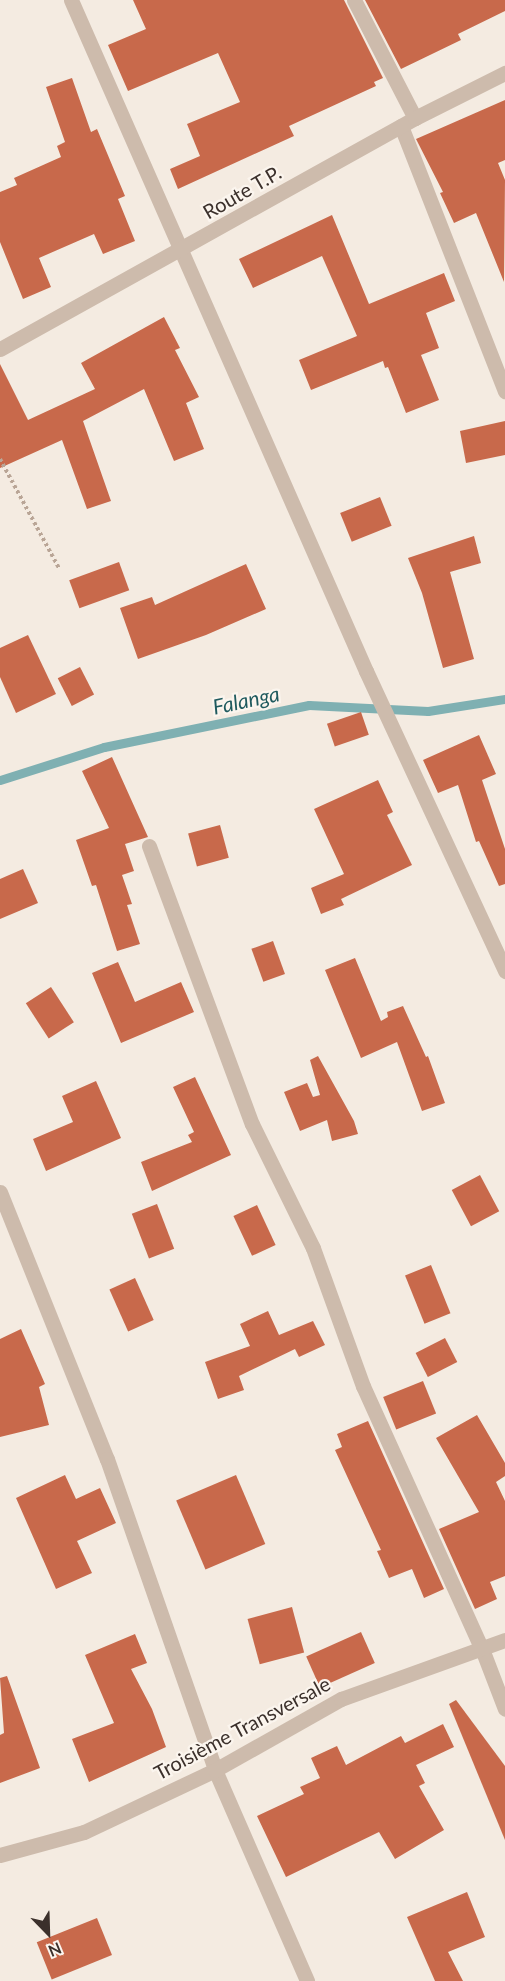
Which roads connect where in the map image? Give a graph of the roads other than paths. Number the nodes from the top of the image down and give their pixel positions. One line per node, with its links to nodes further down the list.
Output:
1 (71, 0): 6 (street)
2 (354, 0): 4 (street)
3 (505, 73): 4 (street, Route T.P.)
4 (415, 118): 5 (street, Route T.P.)
5 (401, 126): 6 (street, Route T.P.); 8 (street)
6 (182, 250): 7 (street, Route T.P.); 10 (street)
7 (0, 350)
8 (505, 391)
9 (149, 846): 13 (street)
10 (505, 971)
11 (0, 1192): 15 (street)
12 (505, 1640): 13 (street, Troisième Transversale)
13 (482, 1649): 14 (street); 15 (street, Troisième Transversale)
14 (505, 1709)
15 (215, 1770): 16 (street, Troisième Transversale); 17 (street)
16 (0, 1855)
17 (307, 1981)

